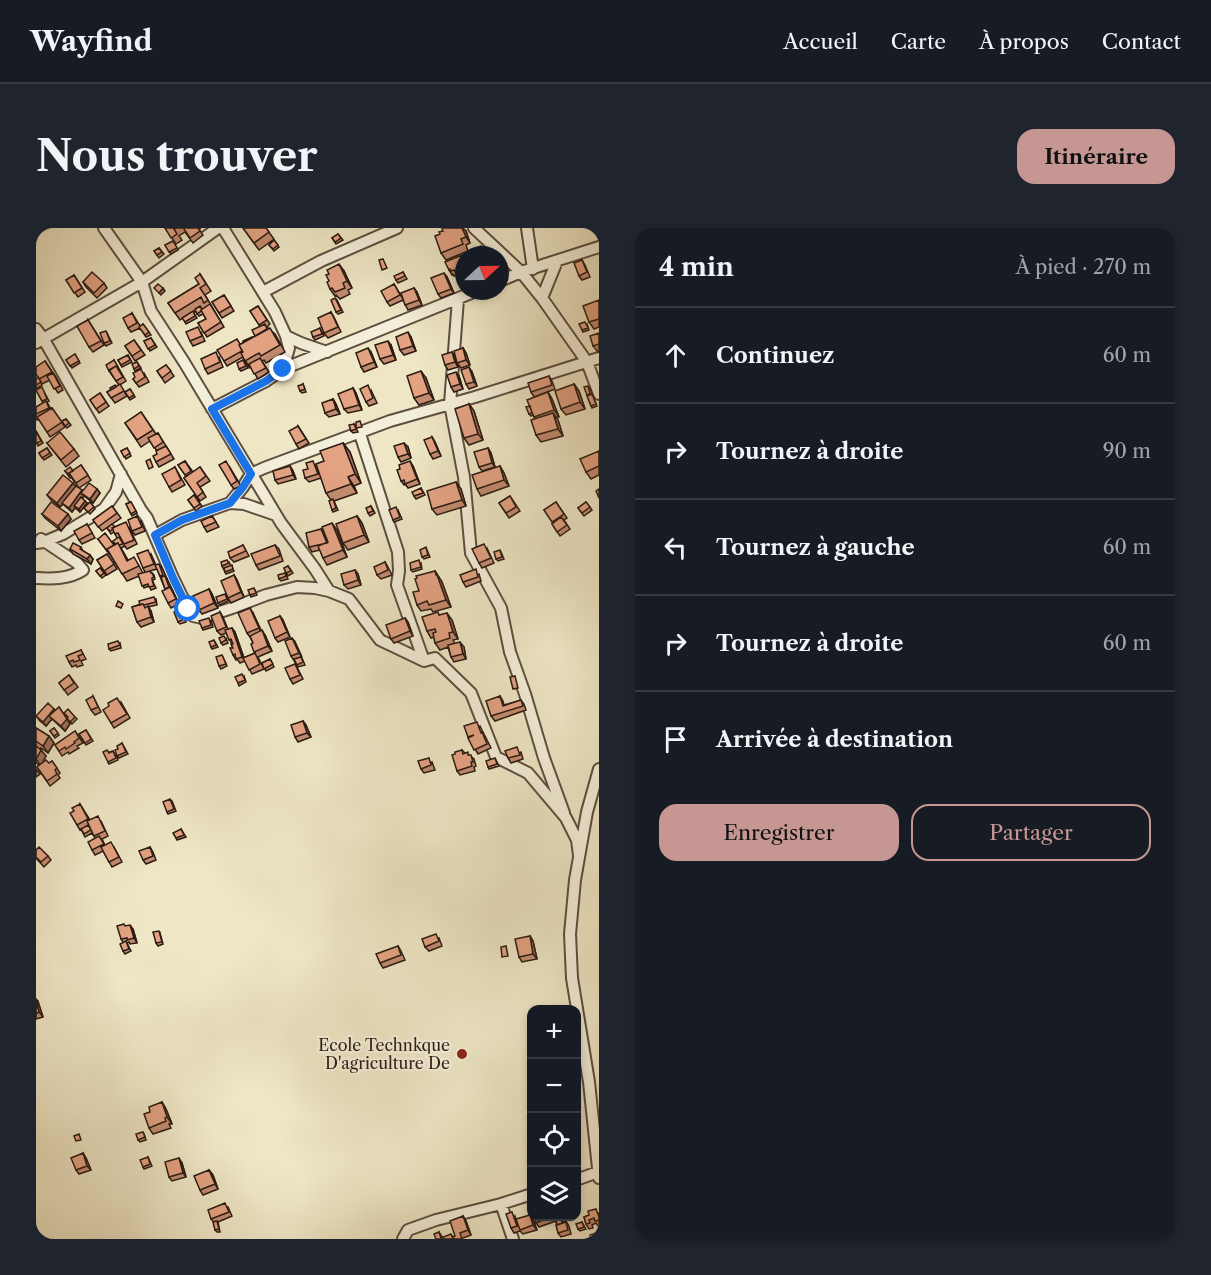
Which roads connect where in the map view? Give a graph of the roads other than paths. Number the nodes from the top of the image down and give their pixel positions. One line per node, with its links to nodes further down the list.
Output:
1 (104, 228): 12 (street)
2 (218, 228): 12 (street)
3 (223, 228): 13 (street)
4 (398, 228): 13 (street)
5 (474, 228): 10 (street)
6 (527, 228): 9 (street)
7 (599, 247): 8 (street)
8 (557, 261): 9 (street); 14 (street)
9 (533, 269): 10 (street)
10 (521, 272): 11 (street); 14 (street)
11 (509, 277)
12 (142, 282): 19 (street); 26 (street)
13 (262, 292): 18 (street)
14 (542, 298): 22 (street)
15 (455, 299): 20 (street)
16 (458, 300): 25 (street)
17 (36, 329): 19 (street)
18 (286, 336): 20 (street); 23 (street)
19 (40, 340): 28 (street)
20 (327, 352): 23 (street)
21 (599, 358): 22 (street)
22 (587, 362): 24 (street); 25 (street)
23 (283, 369): 26 (street)
24 (599, 394)
25 (450, 404): 27 (street); 38 (street)
26 (212, 409): 29 (street)
27 (360, 434): 29 (street); 36 (street)
28 (121, 474): 32 (street); 33 (street)
29 (251, 474): 30 (street); 31 (street)
30 (230, 503): 31 (street); 32 (street)
31 (276, 515): 35 (street)
32 (155, 535): 35 (street)
33 (39, 540): 34 (street)
34 (36, 578)
35 (329, 591): 36 (street)
36 (424, 661): 38 (street)
37 (599, 769): 39 (street)
38 (566, 818): 39 (street)
39 (579, 855): 40 (street)
40 (598, 1175): 41 (street)
41 (581, 1178)
42 (527, 1195): 43 (street)
43 (501, 1204): 44 (street); 45 (street)
44 (403, 1239)
45 (513, 1239)

